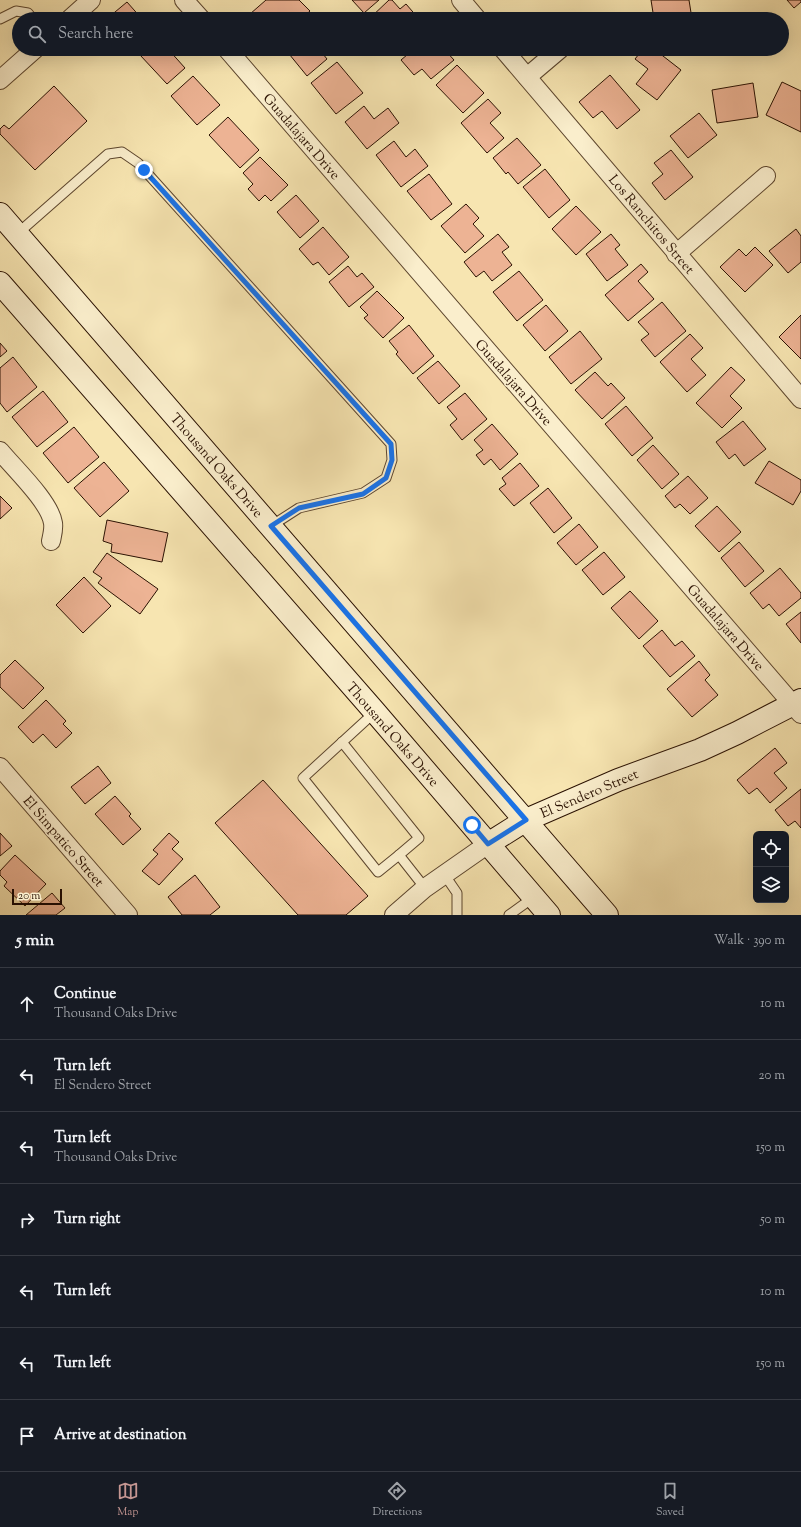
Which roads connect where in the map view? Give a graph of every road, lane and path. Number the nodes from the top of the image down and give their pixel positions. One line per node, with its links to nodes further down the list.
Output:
1 (91, 0): 4 (street)
2 (184, 0): 5 (street)
3 (461, 0): 6 (street)
4 (78, 12)
5 (195, 12)
6 (471, 12)
7 (12, 13): 8 (lane)
8 (0, 19)
9 (27, 56): 14 (street)
10 (233, 56): 24 (street, Guadalajara Drive)
11 (509, 56): 13 (street, Los Ranchitos Street)
12 (552, 56): 13 (street)
13 (527, 77): 18 (street, Los Ranchitos Street)
14 (0, 80)
15 (766, 176): 18 (street)
16 (0, 214): 17 (main road, Thousand Oaks Drive)
17 (18, 234): 22 (main road, Thousand Oaks Drive); 22 (lane)
18 (676, 254): 20 (street, Los Ranchitos Street)
19 (0, 283): 25 (main road, Thousand Oaks Drive)
20 (801, 399)
21 (0, 451): 23 (street)
22 (271, 526): 28 (main road, Thousand Oaks Drive)
23 (51, 542)
24 (798, 706): 28 (main road, El Sendero Street)
25 (375, 712): 26 (lane); 29 (main road, Thousand Oaks Drive)
26 (342, 742): 30 (lane); 30 (lane)
27 (0, 767): 34 (street, El Simpatico Street)
28 (526, 820): 29 (main road, El Sendero Street); 39 (main road, Thousand Oaks Drive)
29 (488, 844): 31 (street, El Sendero Street); 33 (main road, Thousand Oaks Drive)
30 (399, 855): 32 (lane)
31 (444, 874): 32 (street, El Sendero Street); 36 (lane)
32 (425, 888): 35 (street, El Sendero Street)
33 (534, 896): 37 (lane); 38 (main road, Thousand Oaks Drive)
34 (128, 915)
35 (394, 915)
36 (457, 915)
37 (510, 915)
38 (549, 915)
39 (607, 915)

